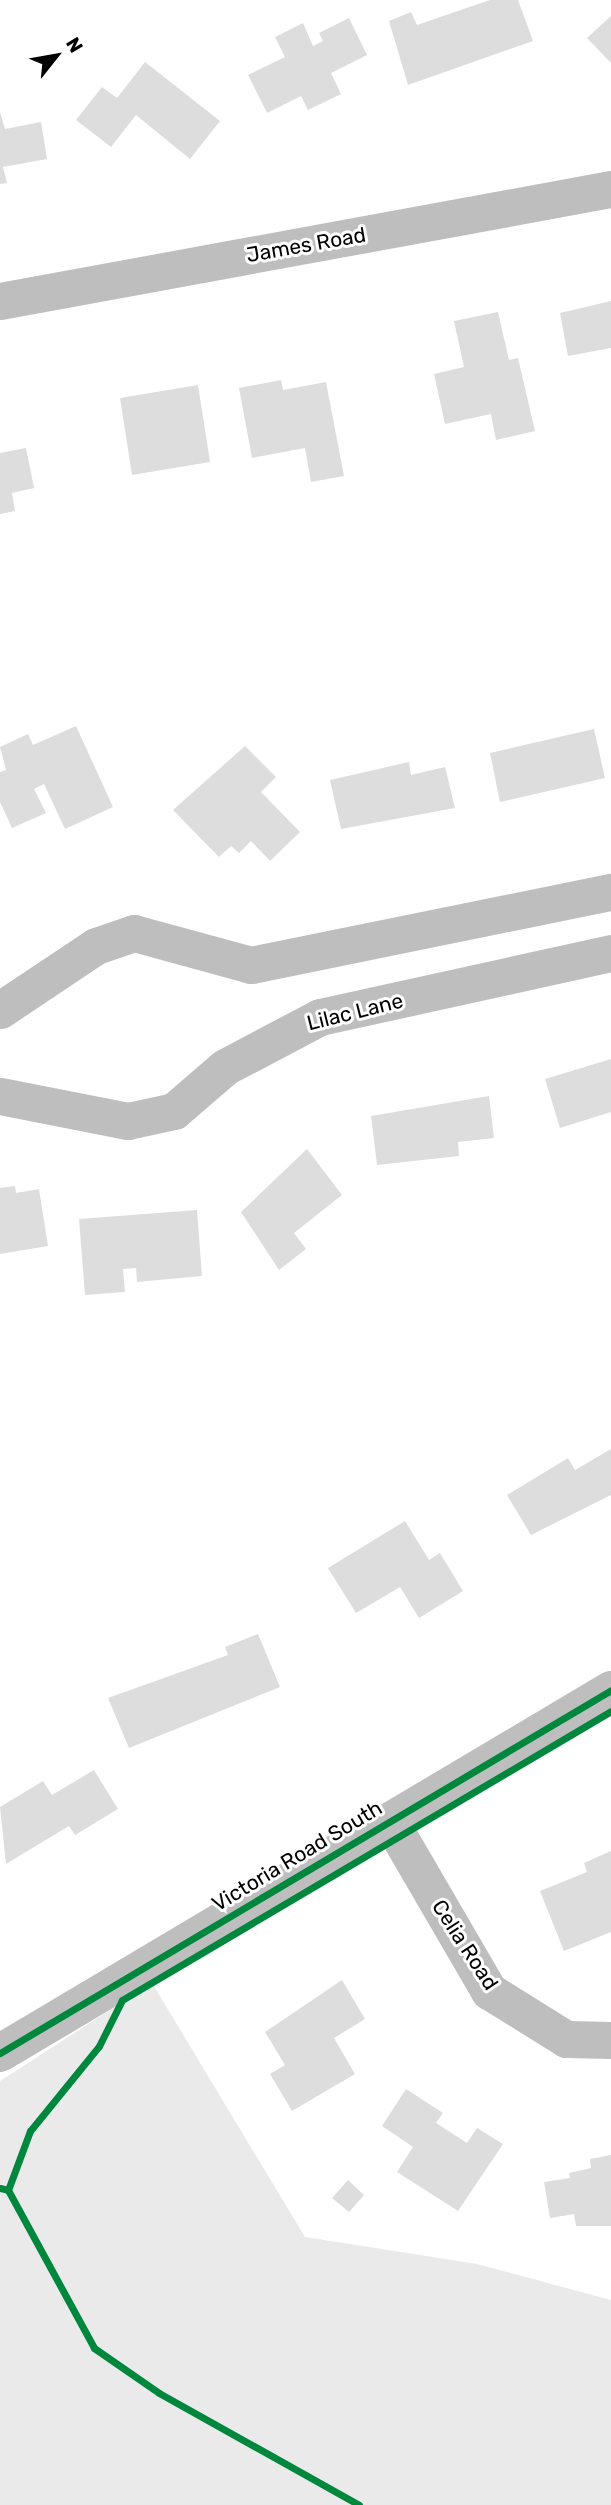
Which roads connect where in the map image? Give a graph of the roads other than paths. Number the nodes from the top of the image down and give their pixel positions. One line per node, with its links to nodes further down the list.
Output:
1 (611, 189): 2 (street, James Road)
2 (0, 301)
3 (611, 892): 5 (street)
4 (611, 953): 6 (street, Lilac Lane)
5 (0, 1010)
6 (0, 1096)
7 (611, 1690): 8 (street, Victoria Road South)
8 (390, 1821): 9 (street, Celia Road); 10 (street, Victoria Road South)
9 (611, 2040)
10 (0, 2053)

